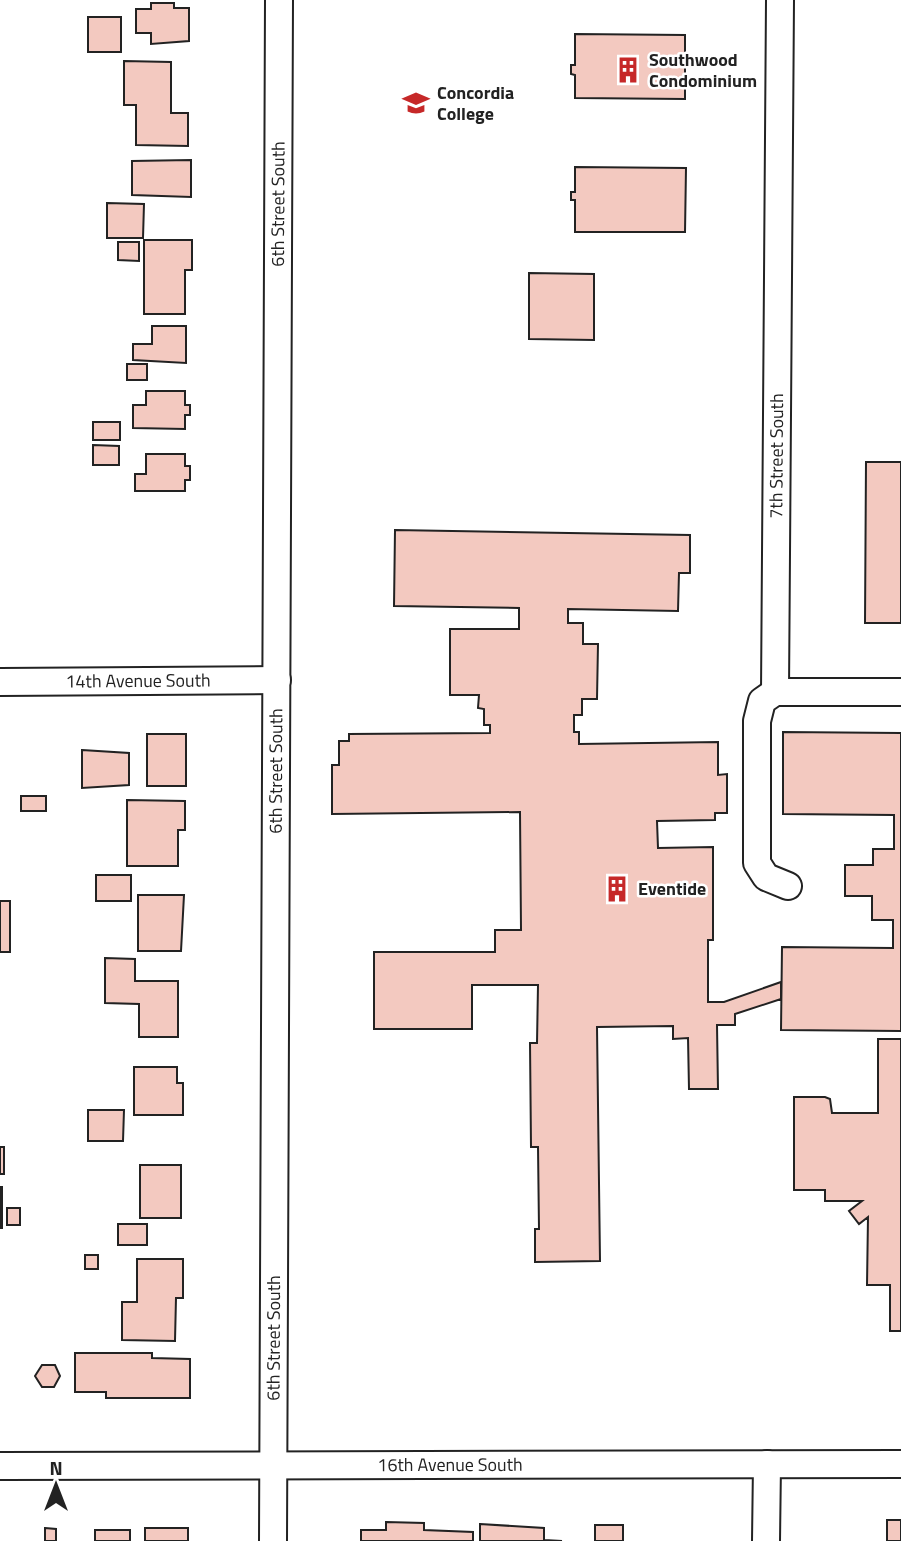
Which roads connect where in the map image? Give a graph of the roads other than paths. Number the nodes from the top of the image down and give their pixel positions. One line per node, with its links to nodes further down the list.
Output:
1 (279, 0): 3 (street, 6th Street South)
2 (780, 0): 5 (street, 7th Street South)
3 (277, 680): 4 (street, 14th Avenue South); 11 (street, 6th Street South)
4 (0, 682)
5 (775, 692): 6 (street); 7 (street)
6 (901, 692)
7 (788, 886)
8 (767, 1464): 9 (street, 16th Avenue South); 11 (street, 16th Avenue South); 13 (street)
9 (901, 1464)
10 (0, 1466): 11 (street, 16th Avenue South)
11 (274, 1466): 12 (street, 6th Street South)
12 (273, 1541)
13 (766, 1541)

